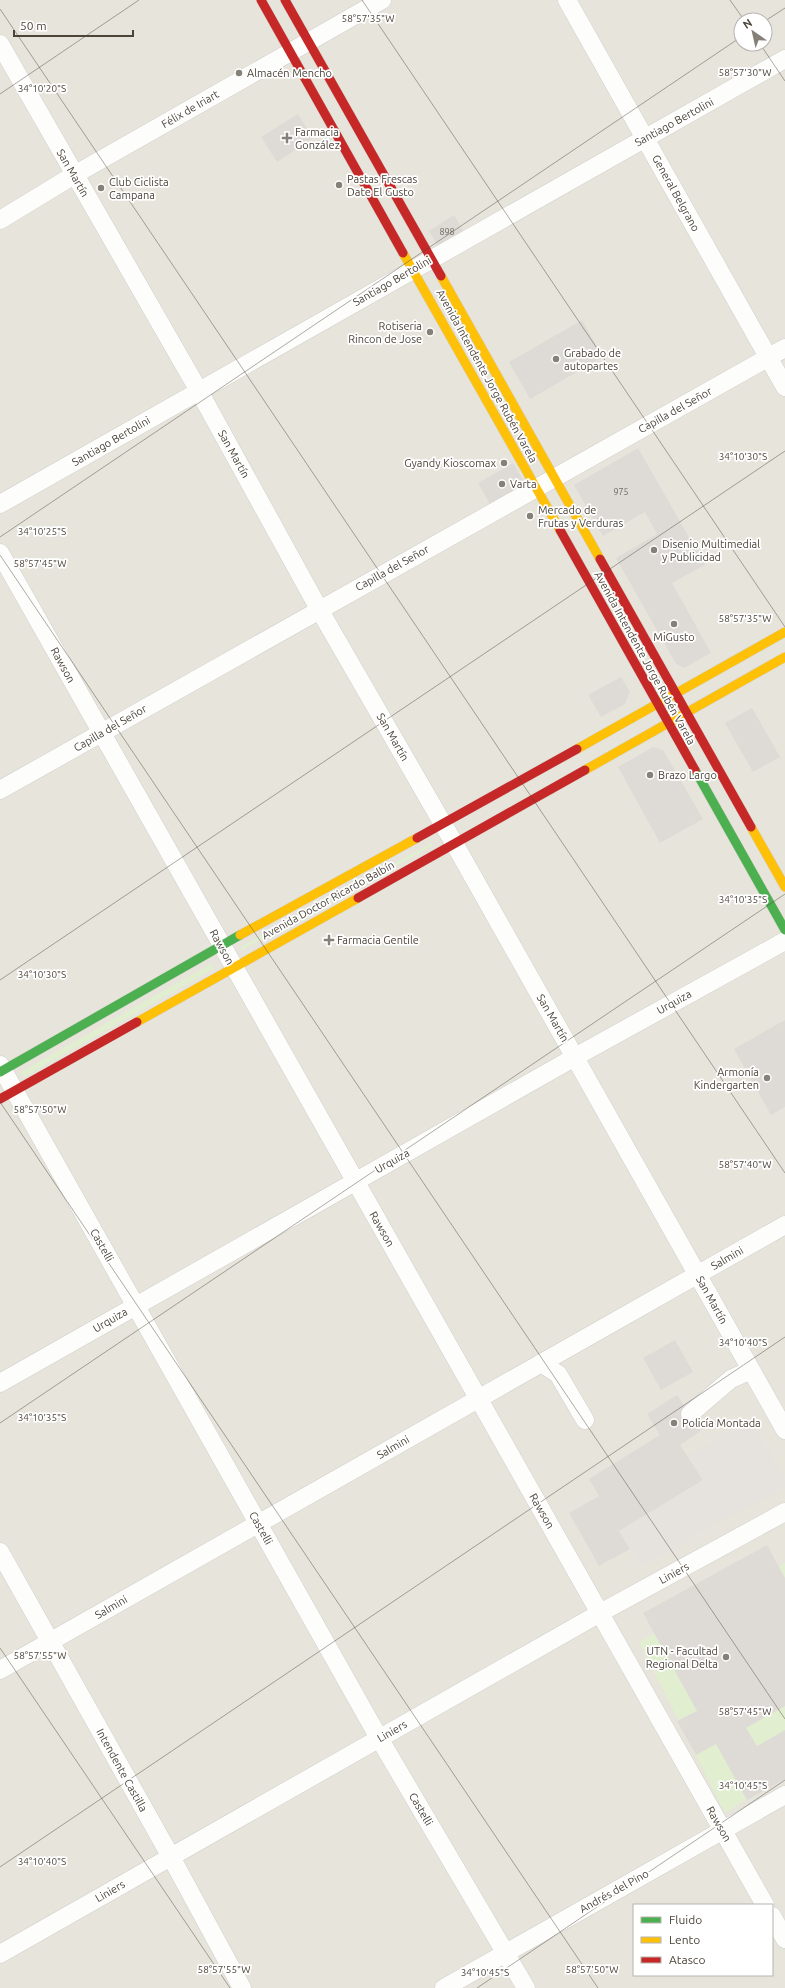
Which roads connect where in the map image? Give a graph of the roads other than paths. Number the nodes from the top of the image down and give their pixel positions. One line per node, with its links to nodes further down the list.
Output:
1 (261, 0): 7 (main road, Avenida Intendente Jorge Rubén Varela)
2 (285, 0): 5 (main road, Avenida Intendente Jorge Rubén Varela)
3 (382, 0): 5 (street, Félix de Iriart)
4 (567, 0): 9 (street, General Belgrano)
5 (308, 42): 7 (street, Félix de Iriart); 12 (main road, Avenida Intendente Jorge Rubén Varela)
6 (0, 44): 10 (street, San Martín)
7 (291, 52): 10 (street, Félix de Iriart); 13 (main road, Avenida Intendente Jorge Rubén Varela)
8 (785, 59): 9 (street, Santiago Bertolini)
9 (645, 138): 12 (street, Santiago Bertolini); 15 (street, General Belgrano)
10 (74, 175): 11 (street, Félix de Iriart); 17 (street, San Martín)
11 (0, 220)
12 (431, 259): 13 (street, Santiago Bertolini); 18 (main road, Avenida Intendente Jorge Rubén Varela)
13 (414, 269): 17 (street, Santiago Bertolini); 19 (main road, Avenida Intendente Jorge Rubén Varela)
14 (785, 348): 15 (street, Capilla del Señor)
15 (768, 357): 16 (street, General Belgrano); 18 (street, Capilla del Señor)
16 (785, 387)
17 (199, 391): 20 (street, Santiago Bertolini); 22 (street, San Martín)
18 (554, 478): 19 (street, Capilla del Señor); 25 (main road, Avenida Intendente Jorge Rubén Varela)
19 (536, 488): 22 (street, Capilla del Señor); 26 (main road, Avenida Intendente Jorge Rubén Varela)
20 (0, 504)
21 (0, 552): 29 (street, Rawson)
22 (319, 609): 29 (street, Capilla del Señor); 31 (street, San Martín)
23 (785, 632): 25 (main road, Avenida Doctor Ricardo Balbín)
24 (785, 657): 27 (main road, Avenida Doctor Ricardo Balbín)
25 (676, 694): 26 (main road, Avenida Doctor Ricardo Balbín); 27 (main road, Avenida Intendente Jorge Rubén Varela)
26 (658, 704): 28 (main road, Avenida Intendente Jorge Rubén Varela); 31 (main road, Avenida Doctor Ricardo Balbín)
27 (687, 712): 28 (main road, Avenida Doctor Ricardo Balbín); 33 (main road, Avenida Intendente Jorge Rubén Varela)
28 (668, 723): 32 (main road, Avenida Doctor Ricardo Balbín); 34 (main road, Avenida Intendente Jorge Rubén Varela)
29 (101, 732): 30 (street, Capilla del Señor); 36 (street, Rawson)
30 (0, 790)
31 (443, 824): 32 (street, San Martín); 36 (main road, Avenida Doctor Ricardo Balbín)
32 (454, 843): 37 (main road, Avenida Doctor Ricardo Balbín); 38 (street, San Martín)
33 (785, 887)
34 (785, 930)
35 (785, 941): 38 (street, Urquiza)
36 (221, 945): 37 (street, Rawson); 39 (main road, Avenida Doctor Ricardo Balbín)
37 (234, 967): 40 (main road, Avenida Doctor Ricardo Balbín); 41 (street, Rawson)
38 (575, 1057): 41 (street, Urquiza); 43 (street, San Martín)
39 (1, 1069): 40 (street, Castelli)
40 (7, 1095): 44 (street, Castelli)
41 (355, 1182): 44 (street, Urquiza); 48 (street, Rawson)
42 (785, 1225): 43 (street, Salmini)
43 (698, 1274): 45 (street, Salmini); 46 (street, San Martín)
44 (136, 1306): 47 (street, Urquiza); 53 (street, Castelli)
45 (541, 1363): 48 (street, Salmini); 50 (street)
46 (752, 1370): 49 (street); 51 (street, San Martín)
47 (0, 1383)
48 (478, 1399): 53 (street, Salmini); 55 (street, Rawson)
49 (690, 1414)
50 (585, 1420)
51 (785, 1430)
52 (785, 1512): 55 (street, Liniers)
53 (259, 1523): 56 (street, Salmini); 58 (street, Castelli)
54 (0, 1552): 56 (street, Intendente Castilla)
55 (600, 1613): 58 (street, Liniers); 60 (street, Rawson)
56 (50, 1641): 57 (street, Salmini); 61 (street, Intendente Castilla)
57 (0, 1670)
58 (379, 1738): 61 (street, Liniers); 65 (street, Castelli)
59 (785, 1795): 60 (street, Andrés del Pino)
60 (723, 1830): 62 (street, Rawson); 65 (street, Andrés del Pino)
61 (171, 1857): 66 (street, Liniers); 67 (street, Intendente Castilla)
62 (765, 1904)
63 (773, 1918): 64 (street)
64 (785, 1939)
65 (505, 1953): 68 (street, Andrés del Pino); 69 (street, Castelli)
66 (0, 1954)
67 (242, 1988)
68 (444, 1988)
69 (526, 1988)

